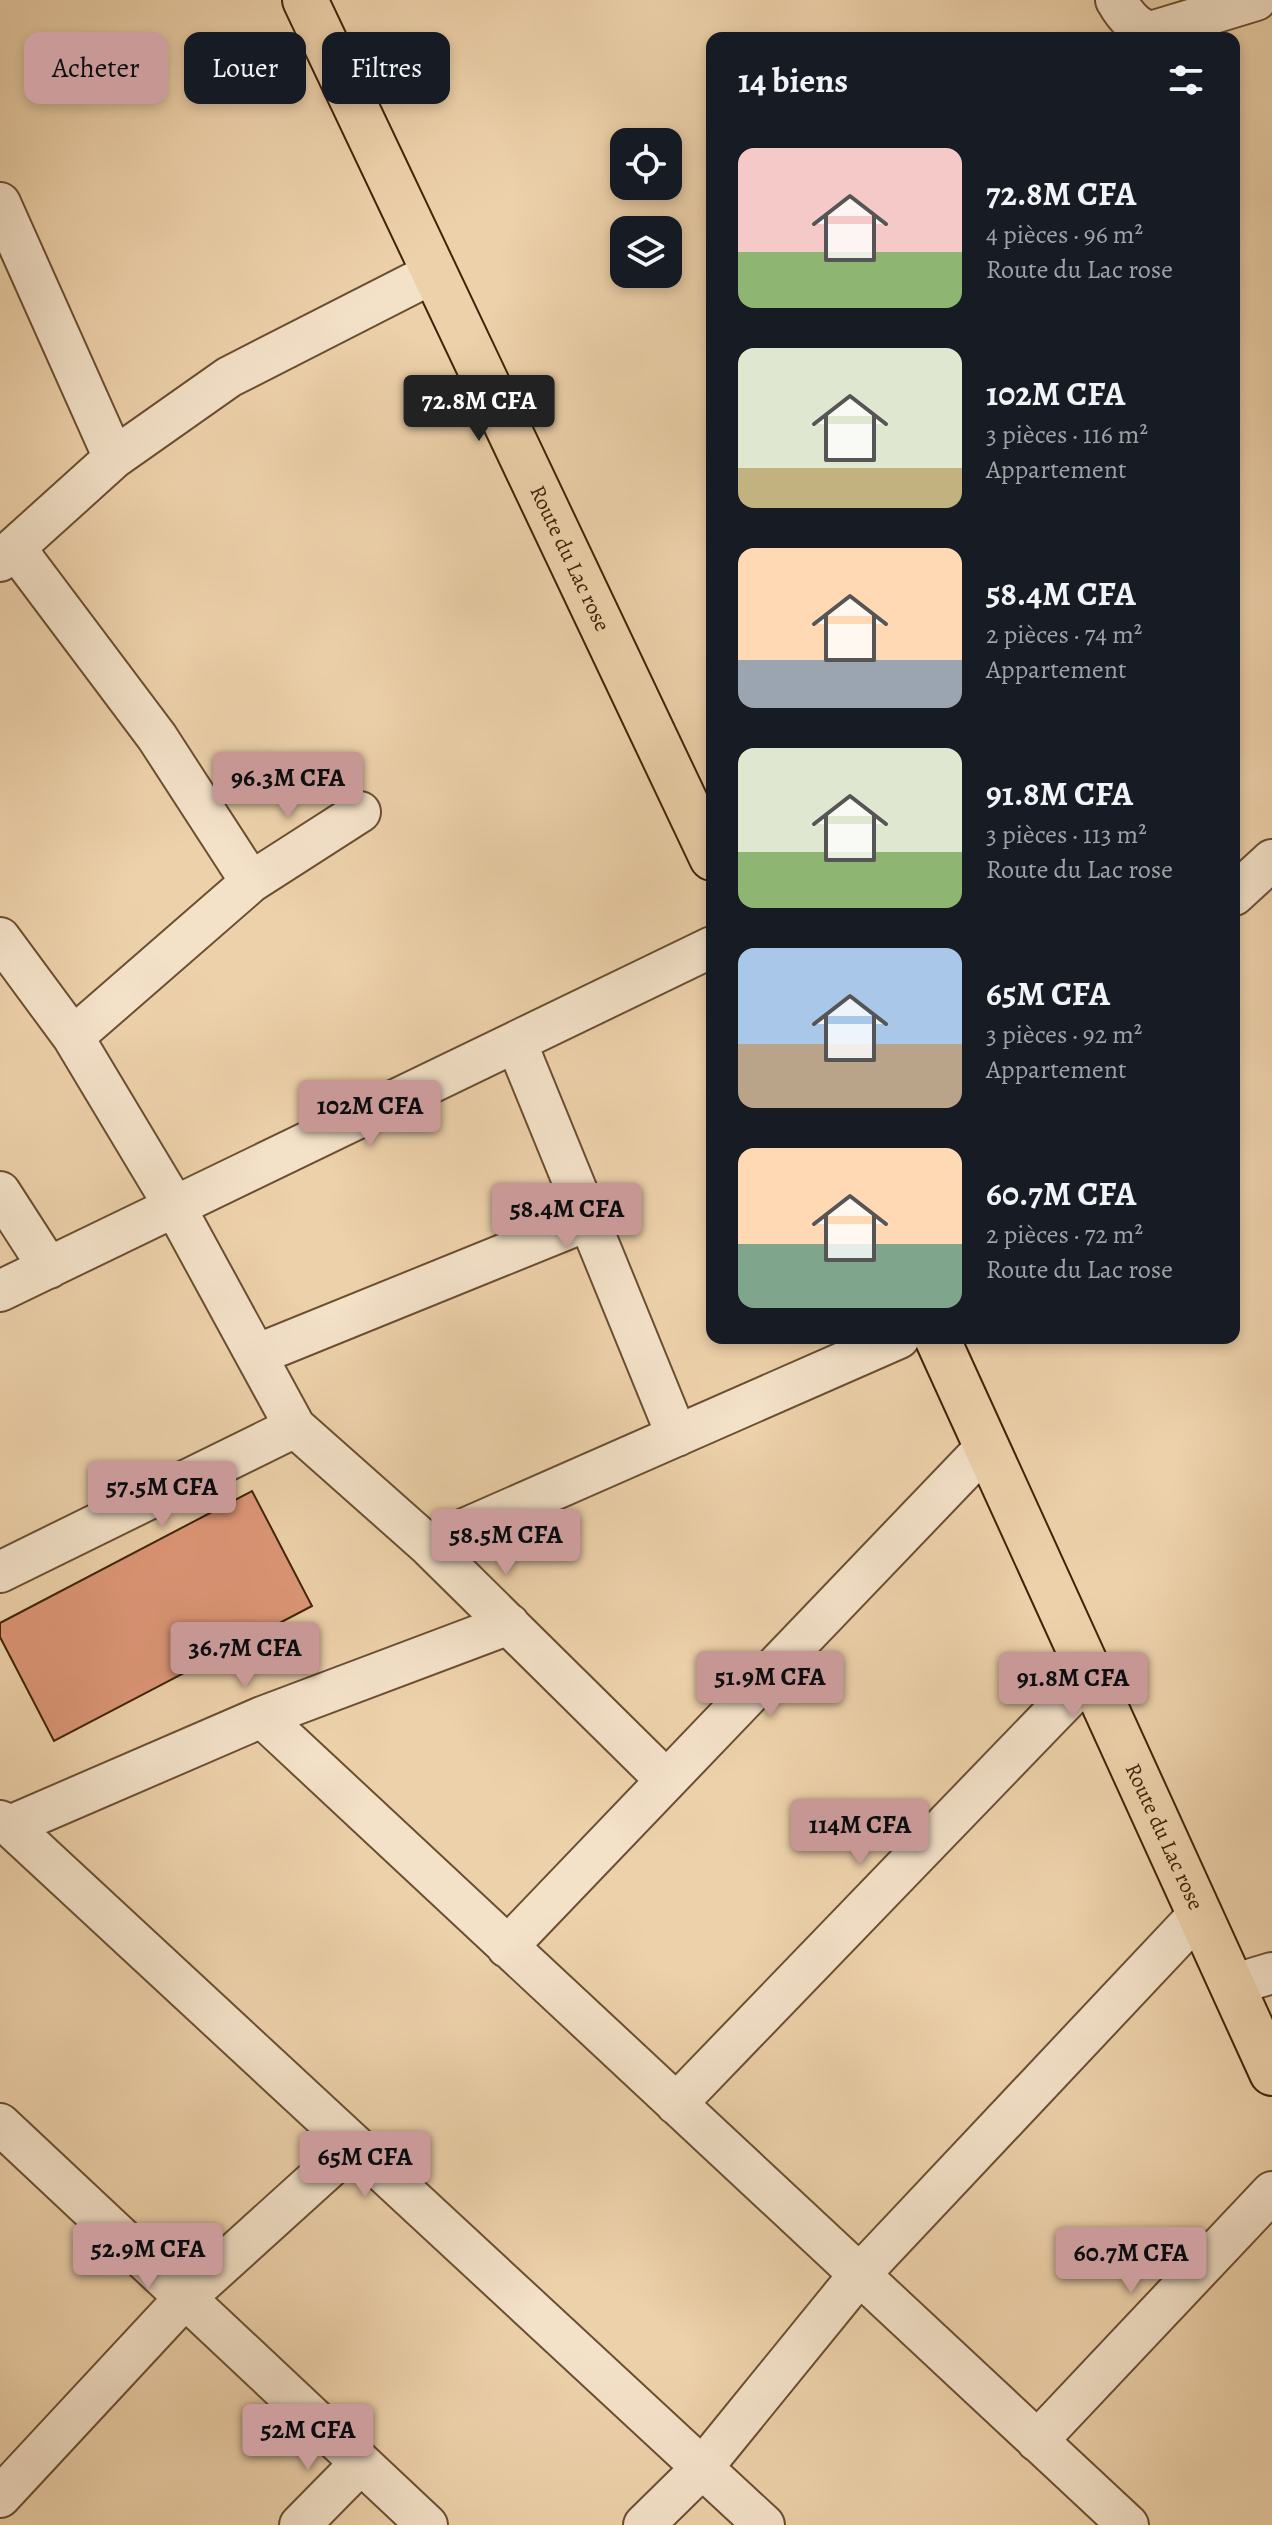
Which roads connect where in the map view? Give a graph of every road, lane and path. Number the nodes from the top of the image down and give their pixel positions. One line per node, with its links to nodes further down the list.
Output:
1 (305, 0): 5 (main road, Route du Lac rose)
2 (1116, 0): 3 (street)
3 (1256, 0)
4 (0, 203): 6 (street)
5 (435, 272): 6 (street); 9 (main road, Route du Lac rose)
6 (114, 458): 7 (street)
7 (8, 555): 11 (street)
8 (360, 812): 11 (street)
9 (706, 845)
10 (1272, 860): 12 (street)
11 (251, 882): 16 (street)
12 (1240, 889)
13 (0, 938): 15 (street)
14 (706, 950): 17 (street)
15 (12, 981): 16 (street)
16 (73, 1037): 19 (street)
17 (516, 1042): 19 (street); 20 (street)
18 (0, 1192): 21 (street)
19 (175, 1207): 21 (street); 25 (street)
20 (589, 1220): 25 (street); 27 (street)
21 (49, 1268): 22 (street)
22 (0, 1291)
23 (885, 1344): 27 (street)
24 (940, 1344): 28 (main road, Route du Lac rose)
25 (256, 1355): 26 (street)
26 (295, 1427): 29 (street); 30 (street)
27 (677, 1436): 29 (street)
28 (986, 1447): 32 (main road, Route du Lac rose); 34 (street)
29 (428, 1545): 31 (street)
30 (0, 1572)
31 (509, 1624): 33 (street); 34 (street)
32 (1090, 1675): 36 (main road, Route du Lac rose); 40 (street)
33 (262, 1717): 35 (street); 37 (street)
34 (666, 1780): 37 (street)
35 (5, 1824): 42 (street)
36 (1199, 1914): 38 (main road, Route du Lac rose); 44 (street)
37 (507, 1947): 40 (street)
38 (1252, 1979): 39 (main road, Route du Lac rose)
39 (1272, 2073)
40 (676, 2104): 44 (street)
41 (0, 2124): 45 (street)
42 (354, 2145): 45 (street); 48 (street)
43 (1272, 2192): 46 (street)
44 (859, 2275): 46 (street); 48 (street)
45 (184, 2299): 47 (street); 49 (street)
46 (1037, 2441): 54 (street)
47 (361, 2463): 50 (street); 51 (street)
48 (702, 2468): 52 (street); 53 (street)
49 (6, 2477)
50 (300, 2525)
51 (427, 2525)
52 (644, 2525)
53 (764, 2525)
54 (1128, 2525)

